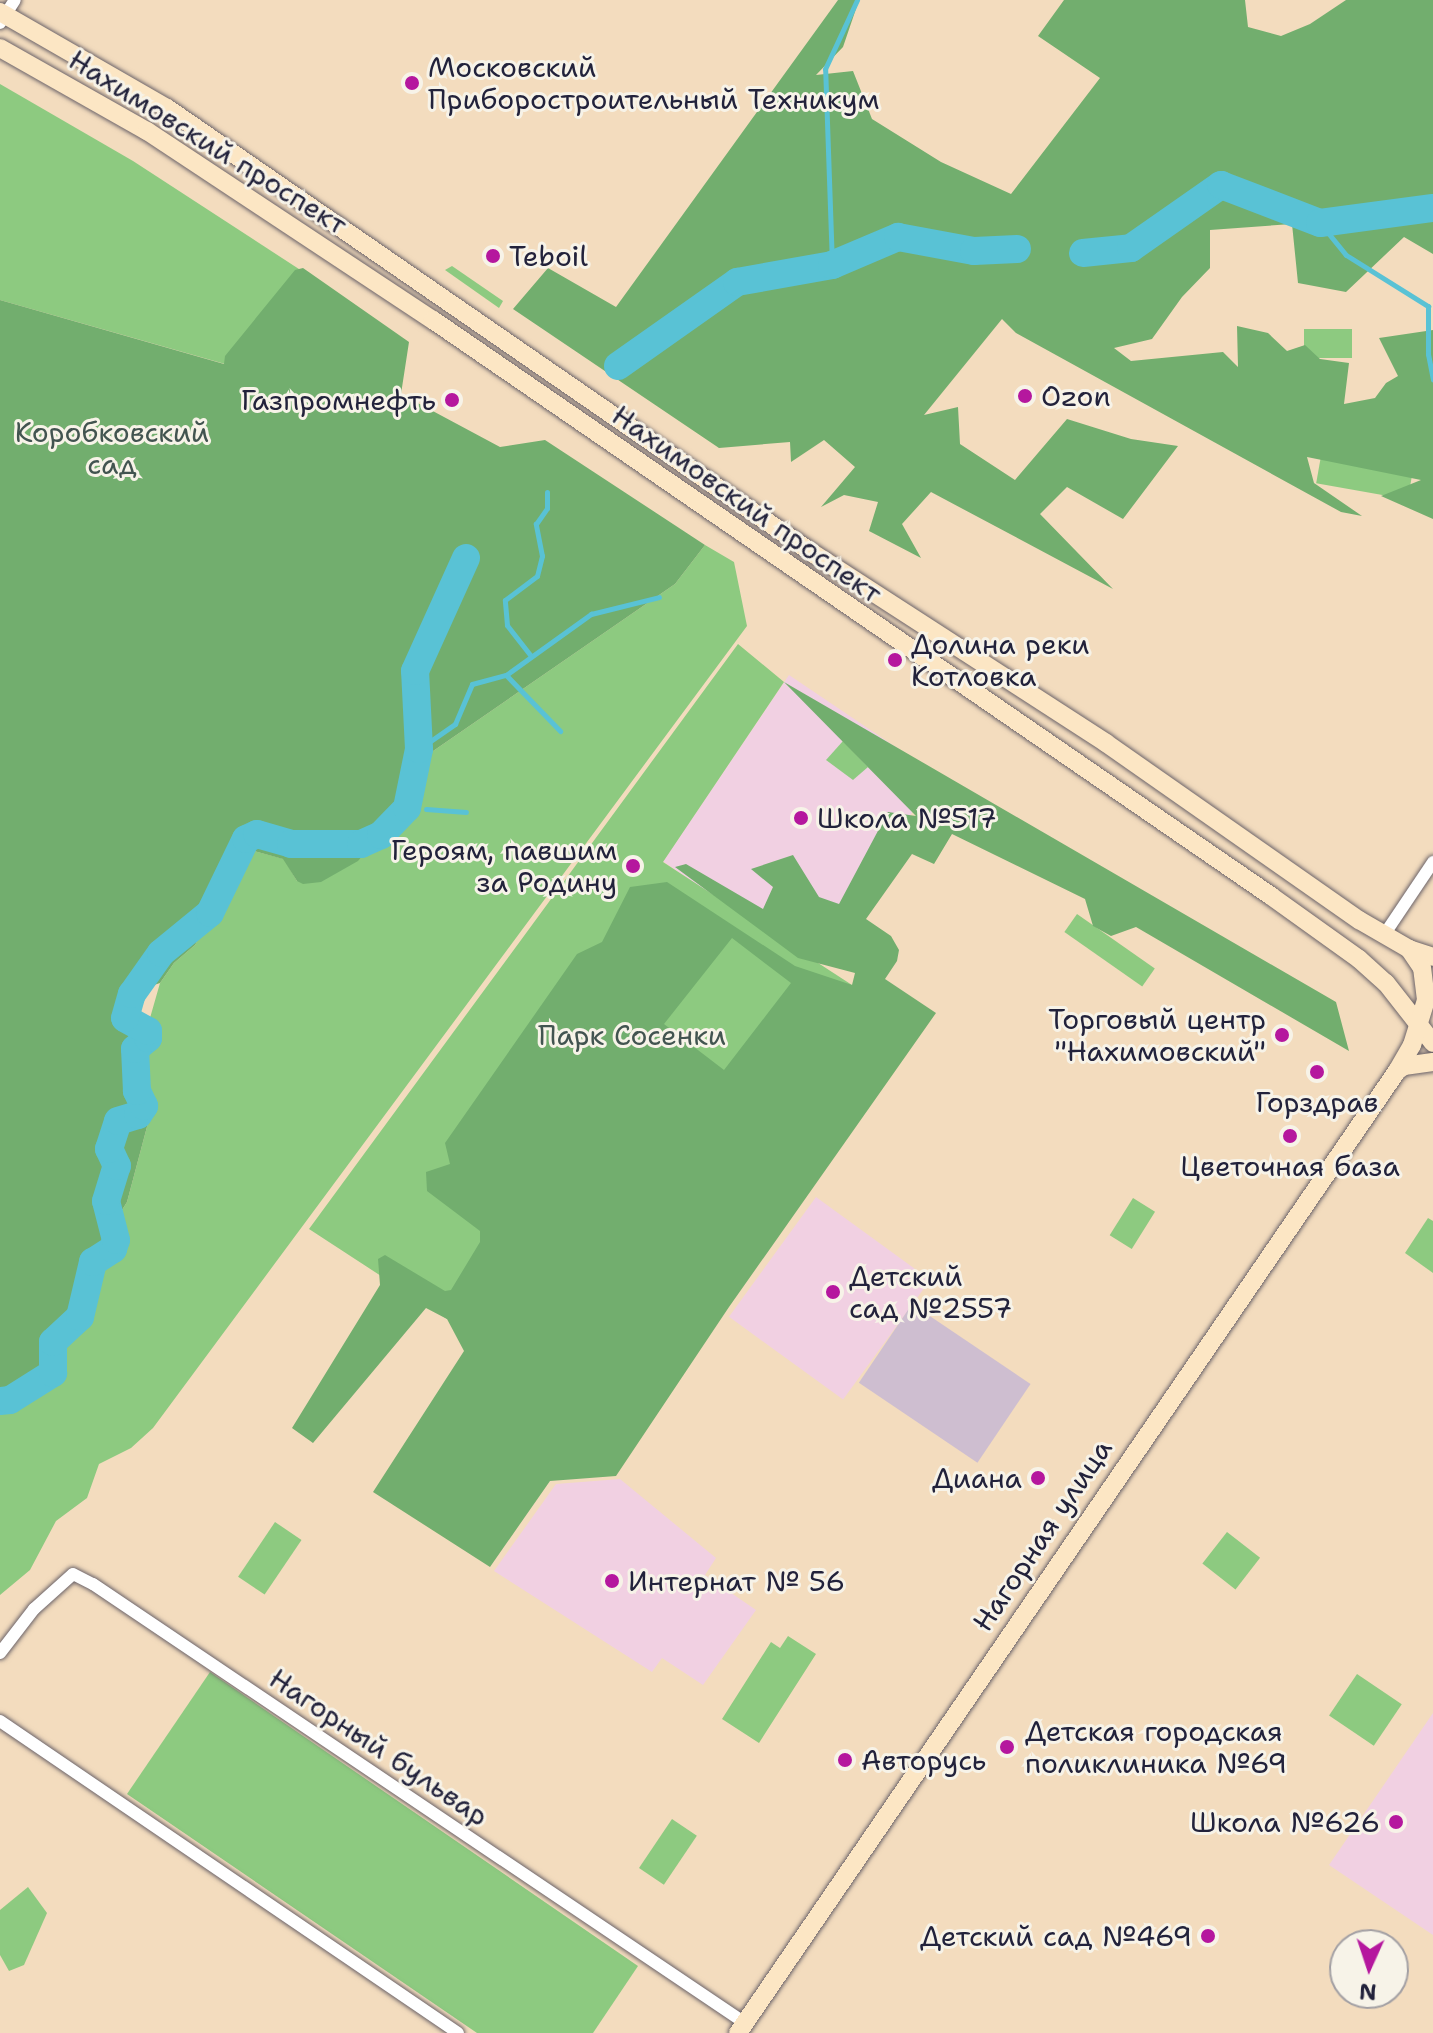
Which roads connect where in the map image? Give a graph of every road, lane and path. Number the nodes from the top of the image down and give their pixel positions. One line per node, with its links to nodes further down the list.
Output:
1 (5, 13): 4 (main road, Нахимовский проспект)
2 (0, 48): 7 (main road, Нахимовский проспект)
3 (1433, 862): 4 (street)
4 (1384, 935): 5 (main road, Нахимовский проспект)
5 (1409, 949): 6 (main road, Нахимовский проспект); 8 (main road, Нагорная улица)
6 (1433, 957)
7 (1377, 976): 8 (main road, Нахимовский проспект); 11 (main road)
8 (1426, 1018): 9 (main road, Нахимовский проспект); 11 (main road, Нагорная улица)
9 (1433, 1043)
10 (1433, 1062): 11 (main road)
11 (1397, 1071): 14 (main road, Нагорная улица)
12 (0, 1653): 14 (street, Нагорный бульвар)
13 (0, 1721): 15 (street)
14 (741, 2028)
15 (458, 2033)

